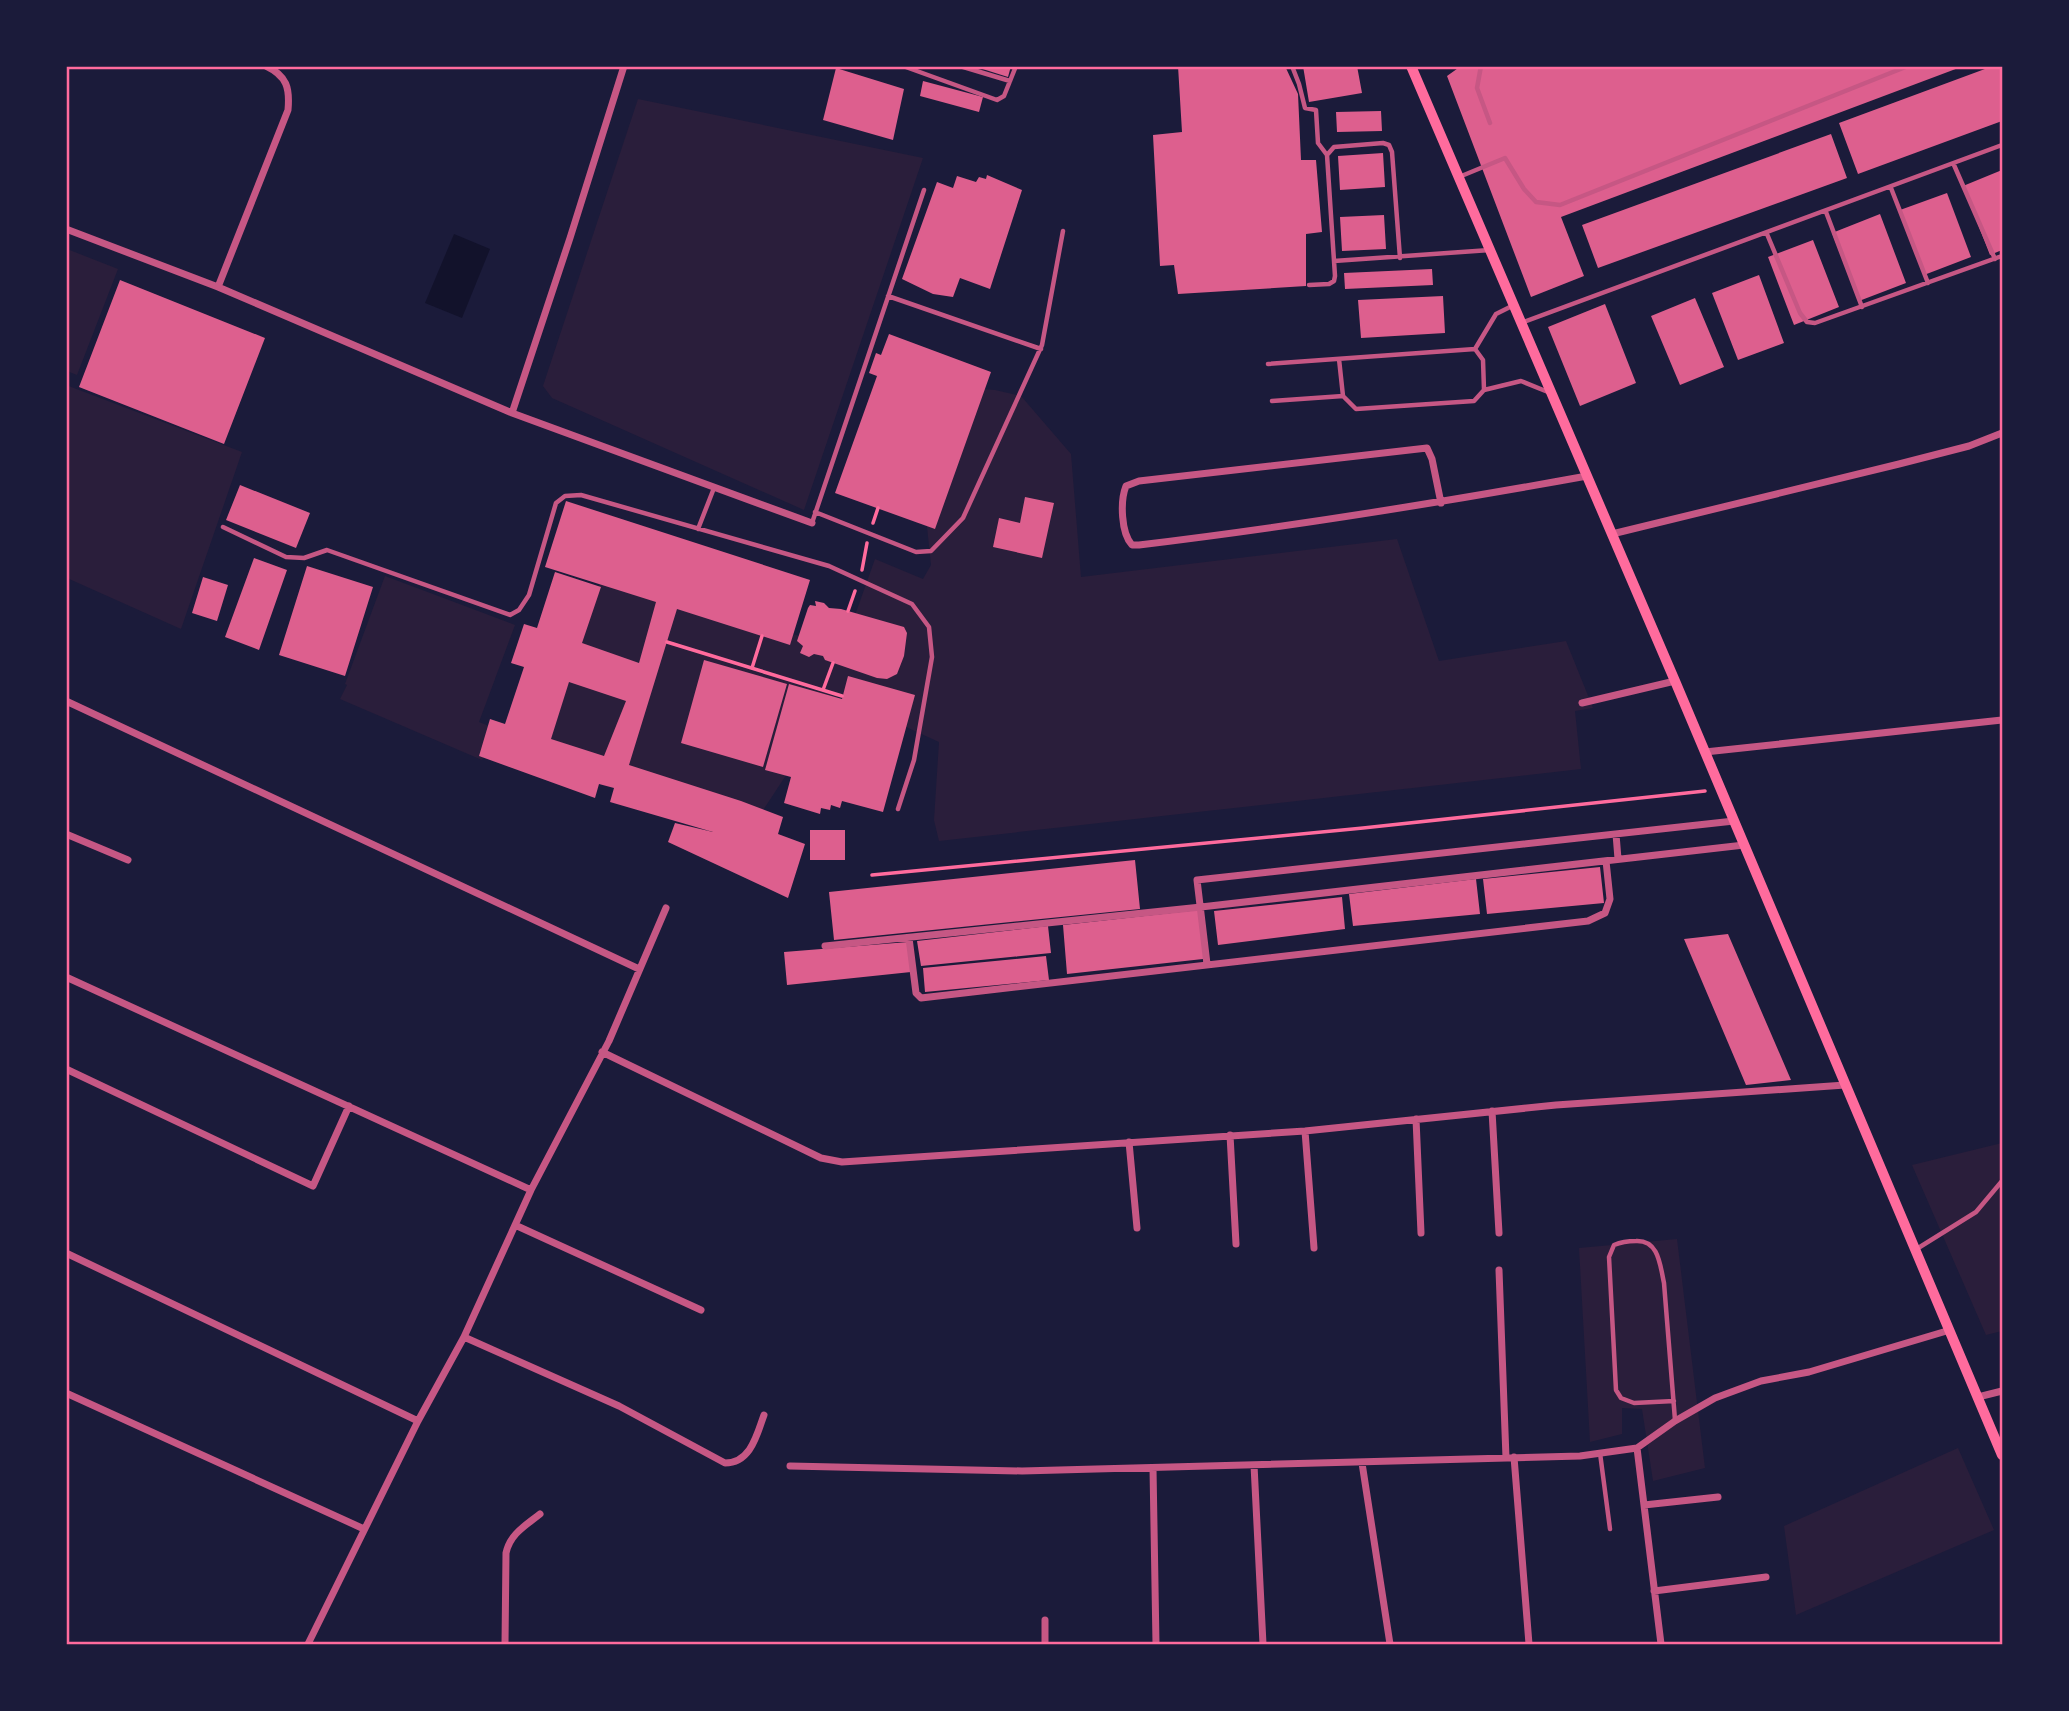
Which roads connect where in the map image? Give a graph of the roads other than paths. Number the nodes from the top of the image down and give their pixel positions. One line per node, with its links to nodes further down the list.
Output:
1 (266, 66): 30 (street)
2 (624, 66): 43 (street)
3 (902, 66): 10 (lane)
4 (960, 66): 11 (lane)
5 (1016, 66): 11 (lane)
6 (1292, 66): 14 (lane)
7 (1410, 66): 16 (main road)
8 (1480, 66): 12 (lane)
9 (1908, 66): 16 (lane)
10 (915, 69): 11 (lane)
11 (1010, 81)
12 (1490, 122)
13 (2003, 145): 15 (lane)
14 (1327, 155): 25 (lane); 27 (lane)
15 (1954, 165): 17 (lane); 26 (lane)
16 (1459, 177): 23 (main road)
17 (1891, 188): 19 (lane); 28 (lane)
18 (923, 190): 31 (lane)
19 (1826, 212): 22 (lane); 33 (lane)
20 (66, 229): 30 (street)
21 (1063, 231): 35 (lane)
22 (1767, 234): 33 (lane); 34 (lane)
23 (1490, 250): 25 (lane); 32 (main road)
24 (2003, 256): 26 (lane)
25 (1400, 258): 27 (lane)
26 (1995, 259): 28 (lane)
27 (1334, 261): 29 (lane)
28 (1928, 283): 33 (lane)
29 (1309, 285)
30 (218, 286): 43 (street)
31 (888, 296): 35 (lane); 48 (lane)
32 (1514, 305): 34 (main road); 36 (lane)
33 (1863, 307)
34 (1521, 323): 40 (main road)
35 (1041, 349): 48 (lane)
36 (1475, 349): 37 (lane); 39 (lane)
37 (1339, 359): 38 (lane); 41 (lane)
38 (1268, 364)
39 (1484, 390): 40 (lane); 41 (lane)
40 (1552, 394): 45 (main road)
41 (1343, 396): 42 (lane)
42 (1272, 401)
43 (512, 413): 46 (street)
44 (2003, 433): 52 (street)
45 (1587, 476): 47 (street); 52 (main road)
46 (714, 488): 49 (street); 51 (lane)
47 (1441, 503): 47 (street)
48 (815, 512): 49 (lane)
49 (812, 523)
50 (223, 527): 51 (lane)
51 (698, 528): 58 (lane)
52 (1612, 534): 53 (main road)
53 (1675, 681): 55 (street); 57 (main road)
54 (66, 701): 71 (street)
55 (1582, 703)
56 (2003, 720): 57 (street)
57 (1705, 752): 59 (main road)
58 (898, 809)
59 (1734, 821): 61 (street); 62 (main road)
60 (66, 834): 64 (street)
61 (1616, 834): 63 (street); 66 (street)
62 (1744, 845): 63 (street); 75 (main road)
63 (1618, 859): 65 (street)
64 (128, 860)
65 (1606, 860): 66 (street); 70 (street)
66 (1201, 907): 68 (street); 70 (street)
67 (666, 908): 71 (street)
68 (909, 938): 69 (street); 70 (street)
69 (825, 946)
70 (1207, 964)
71 (639, 969): 73 (street)
72 (66, 977): 76 (street)
73 (602, 1052): 81 (street); 83 (street)
74 (66, 1069): 76 (street)
75 (1845, 1085): 77 (street); 90 (main road)
76 (349, 1106): 83 (street)
77 (1492, 1111): 78 (street); 87 (street)
78 (1416, 1119): 79 (street); 86 (street)
79 (1305, 1130): 80 (street); 89 (street)
80 (1230, 1135): 81 (street); 88 (street)
81 (1129, 1142): 85 (street)
82 (2003, 1181): 90 (lane)
83 (531, 1190): 84 (street)
84 (515, 1224): 93 (street); 95 (street)
85 (1136, 1228)
86 (1421, 1233)
87 (1499, 1233)
88 (1236, 1244)
89 (1314, 1248)
90 (1915, 1250): 94 (main road)
91 (66, 1253): 101 (street)
92 (1499, 1270): 106 (street)
93 (701, 1310)
94 (1950, 1330): 98 (main road); 102 (street)
95 (464, 1337): 100 (street); 101 (street)
96 (2003, 1391): 98 (street)
97 (66, 1393): 115 (street)
98 (1978, 1397): 105 (main road)
99 (1674, 1401): 99 (lane); 102 (lane)
100 (764, 1415)
101 (418, 1421): 115 (street)
102 (1675, 1421): 103 (street)
103 (1637, 1448): 104 (street); 112 (street)
104 (1600, 1453): 106 (street); 114 (lane)
105 (2003, 1455)
106 (1510, 1458): 107 (street); 125 (street)
107 (1362, 1463): 108 (street); 124 (street)
108 (1254, 1465): 110 (street); 123 (street)
109 (790, 1466): 110 (street)
110 (1153, 1468): 122 (street)
111 (1718, 1497): 112 (street)
112 (1644, 1505): 117 (street)
113 (540, 1514): 120 (street)
114 (1610, 1529)
115 (364, 1530): 119 (street)
116 (1766, 1577): 117 (street)
117 (1654, 1591): 126 (street)
118 (1045, 1620): 121 (street)
119 (308, 1644)
120 (505, 1644)
121 (1045, 1644)
122 (1156, 1644)
123 (1263, 1644)
124 (1390, 1644)
125 (1529, 1644)
126 (1661, 1644)

